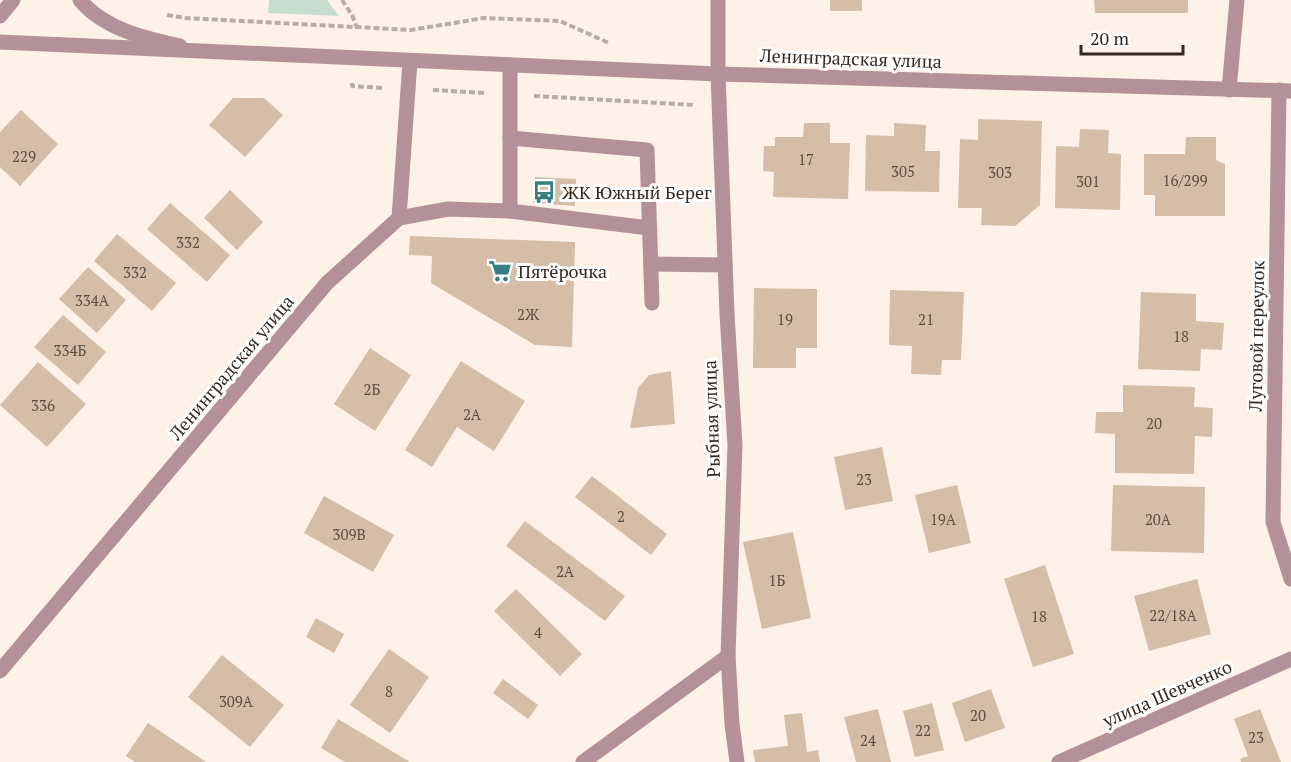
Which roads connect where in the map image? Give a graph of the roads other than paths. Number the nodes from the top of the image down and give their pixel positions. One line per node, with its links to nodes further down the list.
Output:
1 (13, 0): 5 (street)
2 (80, 0): 7 (street)
3 (718, 0): 10 (street, Рыбная улица)
4 (1237, 0): 11 (street)
5 (0, 16)
6 (0, 42): 7 (street, Ленинградская улица)
7 (209, 51): 8 (street, Ленинградская улица)
8 (410, 61): 9 (street, Ленинградская улица); 15 (street)
9 (510, 65): 10 (street, Ленинградская улица); 13 (street)
10 (718, 74): 11 (street, Ленинградская улица); 18 (street, Рыбная улица)
11 (1229, 90): 12 (street, Ленинградская улица)
12 (1285, 91): 20 (street, Луговой переулок)
13 (510, 138): 14 (street); 16 (street)
14 (510, 211): 15 (street); 16 (street)
15 (399, 218): 23 (street, Ленинградская улица)
16 (650, 228): 17 (street)
17 (651, 264): 18 (street); 19 (street)
18 (725, 265): 21 (street, Рыбная улица)
19 (652, 303)
20 (1291, 579)
21 (728, 656): 24 (street); 25 (street, Рыбная улица)
22 (1291, 659): 26 (street, улица Шевченко)
23 (0, 671)
24 (583, 762)
25 (737, 762)
26 (1059, 762)

